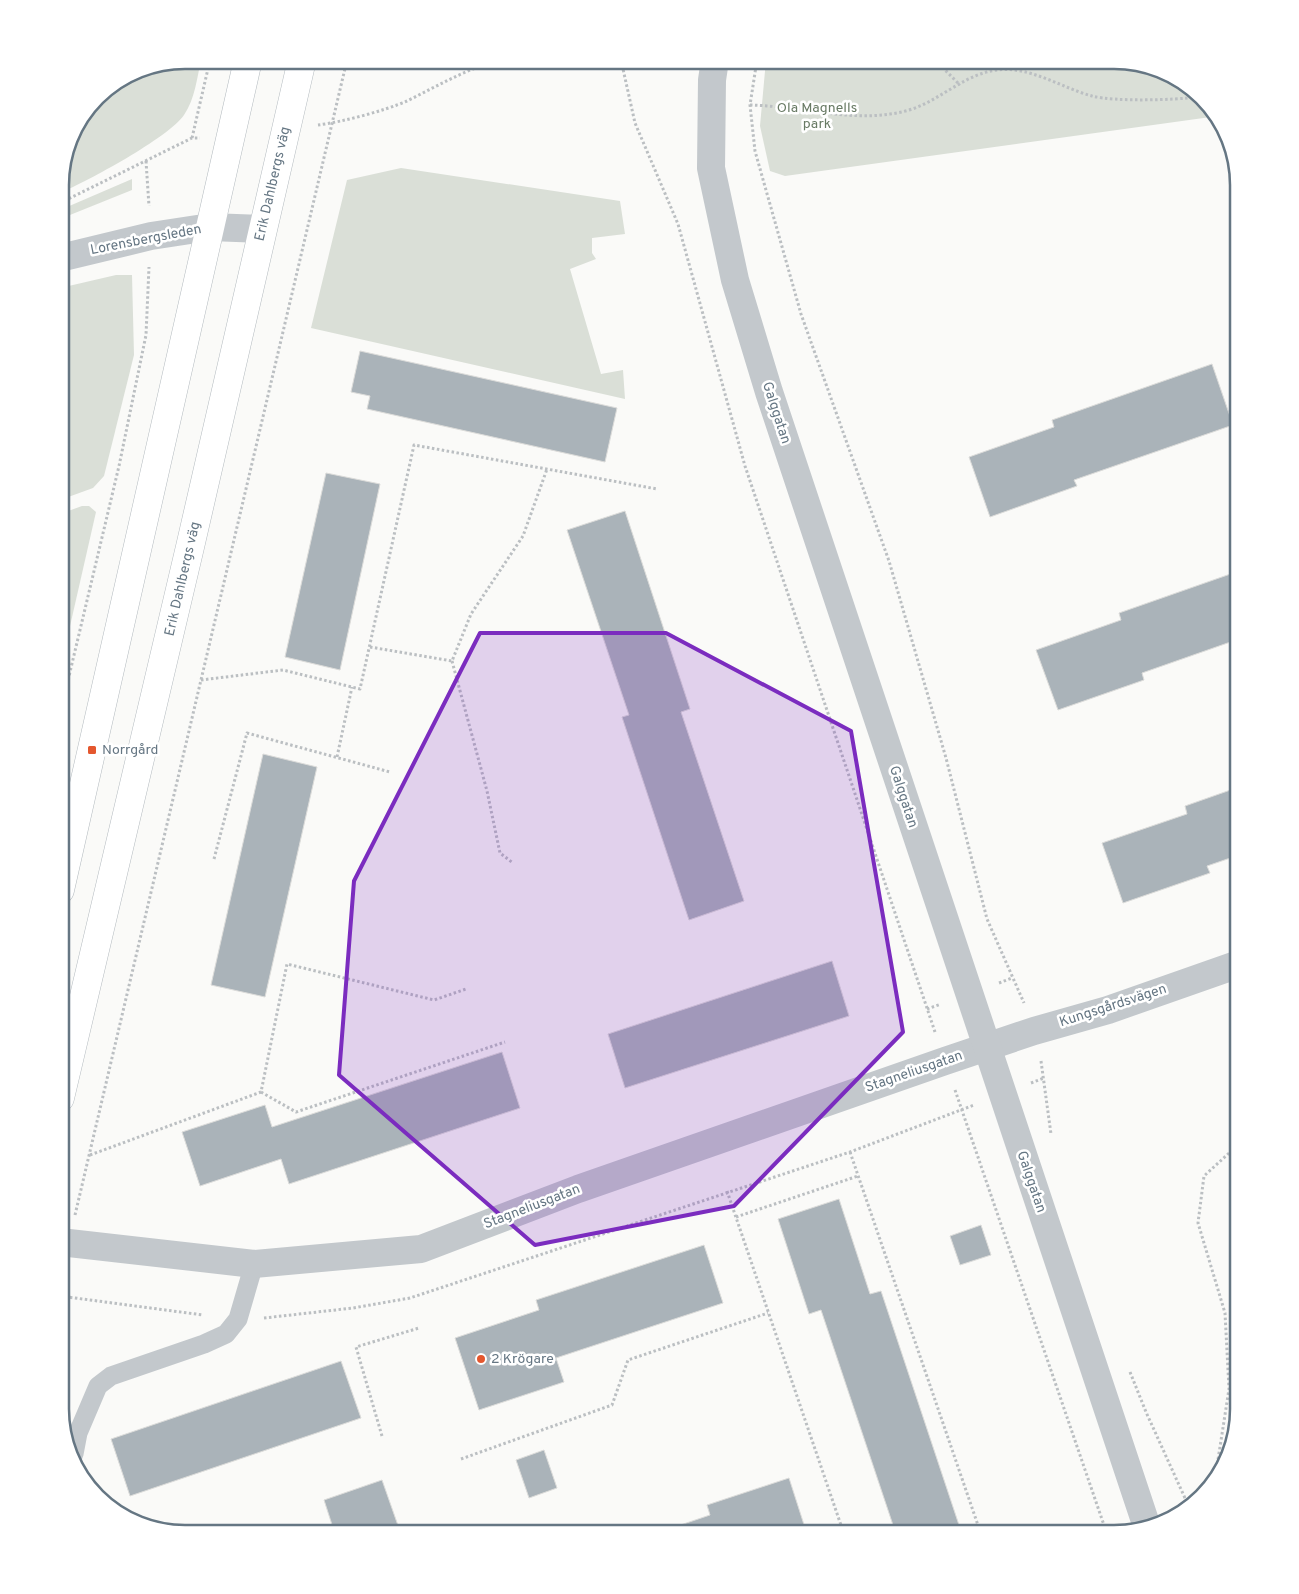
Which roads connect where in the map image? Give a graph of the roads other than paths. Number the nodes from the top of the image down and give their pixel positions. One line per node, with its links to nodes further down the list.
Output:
1 (246, 69): 4 (main road)
2 (300, 69): 5 (main road, Erik Dahlbergs väg)
3 (714, 69): 9 (street, Galggatan)
4 (210, 227): 5 (street, Lorensbergsleden); 6 (street, Lorensbergsleden); 7 (main road)
5 (262, 229): 10 (main road, Erik Dahlbergs väg)
6 (69, 256)
7 (69, 850)
8 (1230, 967): 9 (street, Kungsgårdsvägen)
9 (986, 1047): 12 (street, Stagneliusgatan); 14 (street, Galggatan)
10 (69, 1060)
11 (69, 1243): 12 (street, Stagneliusgatan)
12 (254, 1264): 13 (lane)
13 (75, 1446)
14 (1145, 1521)

